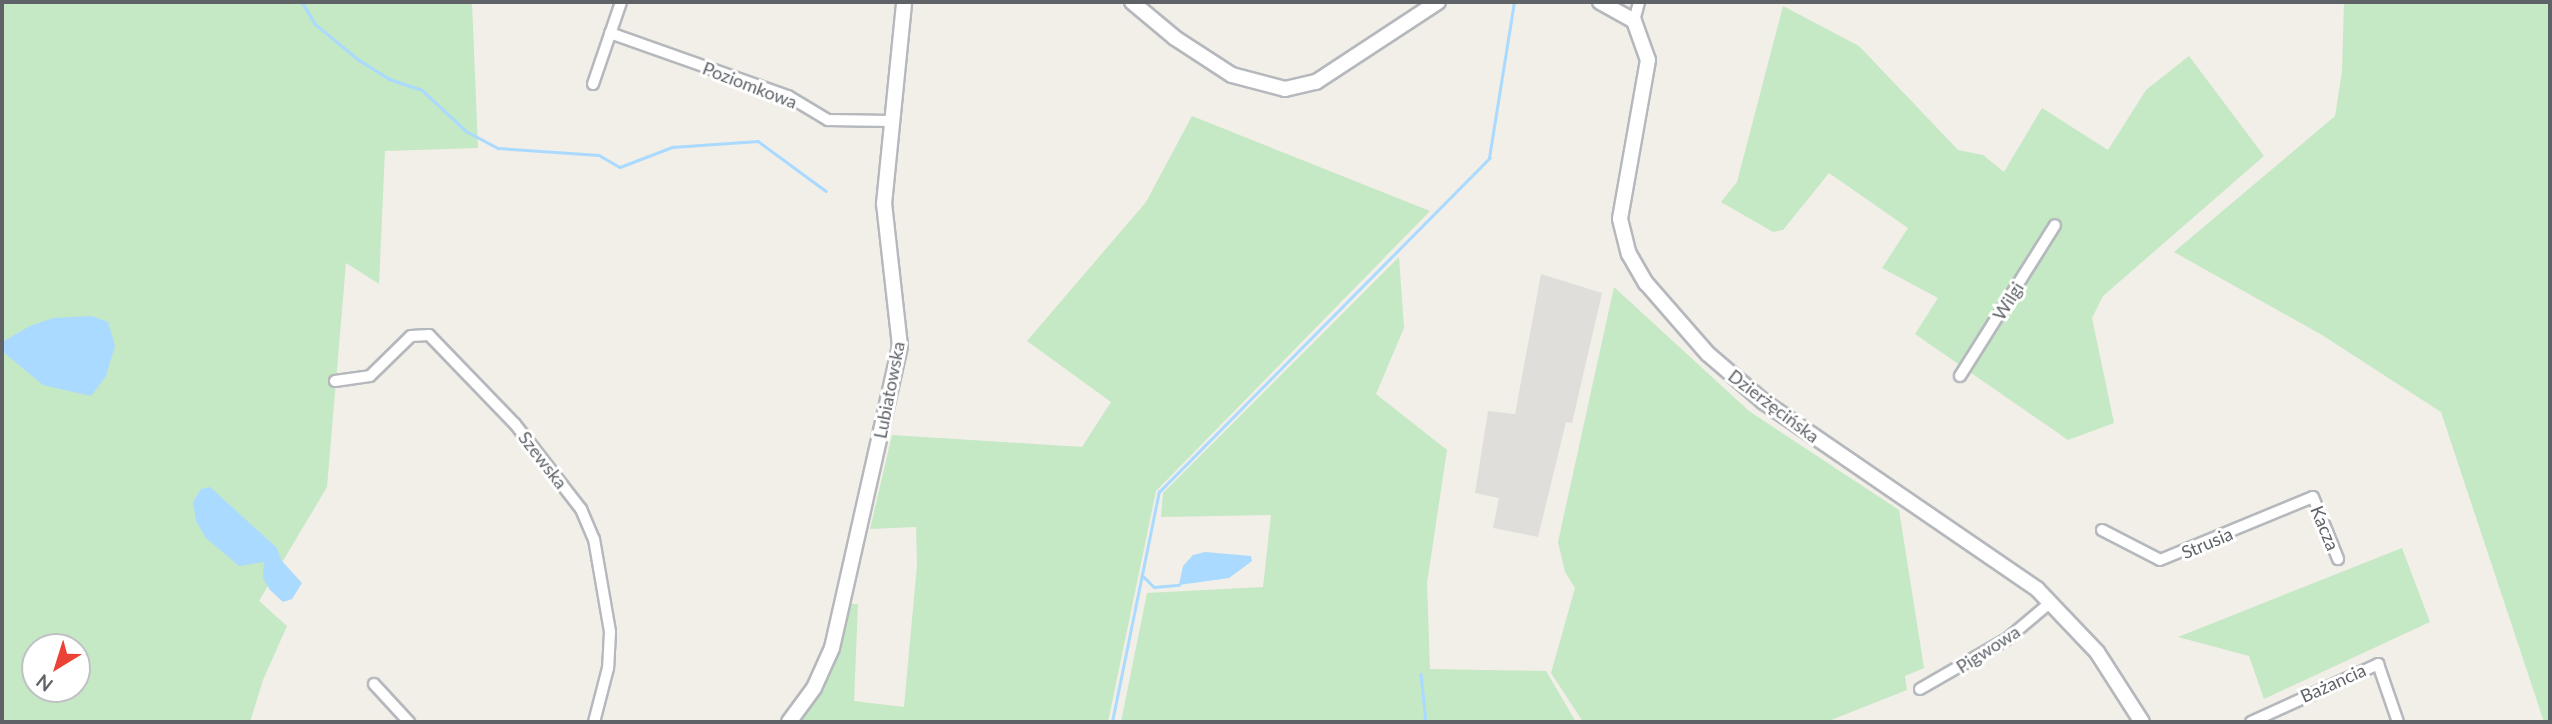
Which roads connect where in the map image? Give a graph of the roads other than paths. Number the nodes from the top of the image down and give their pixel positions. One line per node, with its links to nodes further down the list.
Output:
1 (621, 2): 8 (street)
2 (904, 2): 10 (street, Lubiatowska)
3 (1132, 2): 4 (street)
4 (1438, 2)
5 (1600, 2): 7 (street)
6 (1639, 2): 7 (street)
7 (1634, 21): 17 (street, Dzierżęcińska)
8 (610, 33): 9 (street); 10 (street, Poziomkowa)
9 (593, 84)
10 (891, 121): 22 (street, Lubiatowska)
11 (2055, 225): 12 (street, Wilgi)
12 (1960, 376)
13 (335, 382): 21 (street, Szewska)
14 (2313, 497): 15 (street, Strusia); 16 (street, Kacza)
15 (2102, 530)
16 (2338, 559)
17 (2051, 603): 19 (street, Pigwowa); 23 (street, Dzierżęcińska)
18 (374, 684): 20 (street)
19 (1920, 689)
20 (409, 722)
21 (593, 722)
22 (789, 722)
23 (2142, 722)
24 (2251, 722): 25 (street, Bażancia)
25 (2398, 722)

